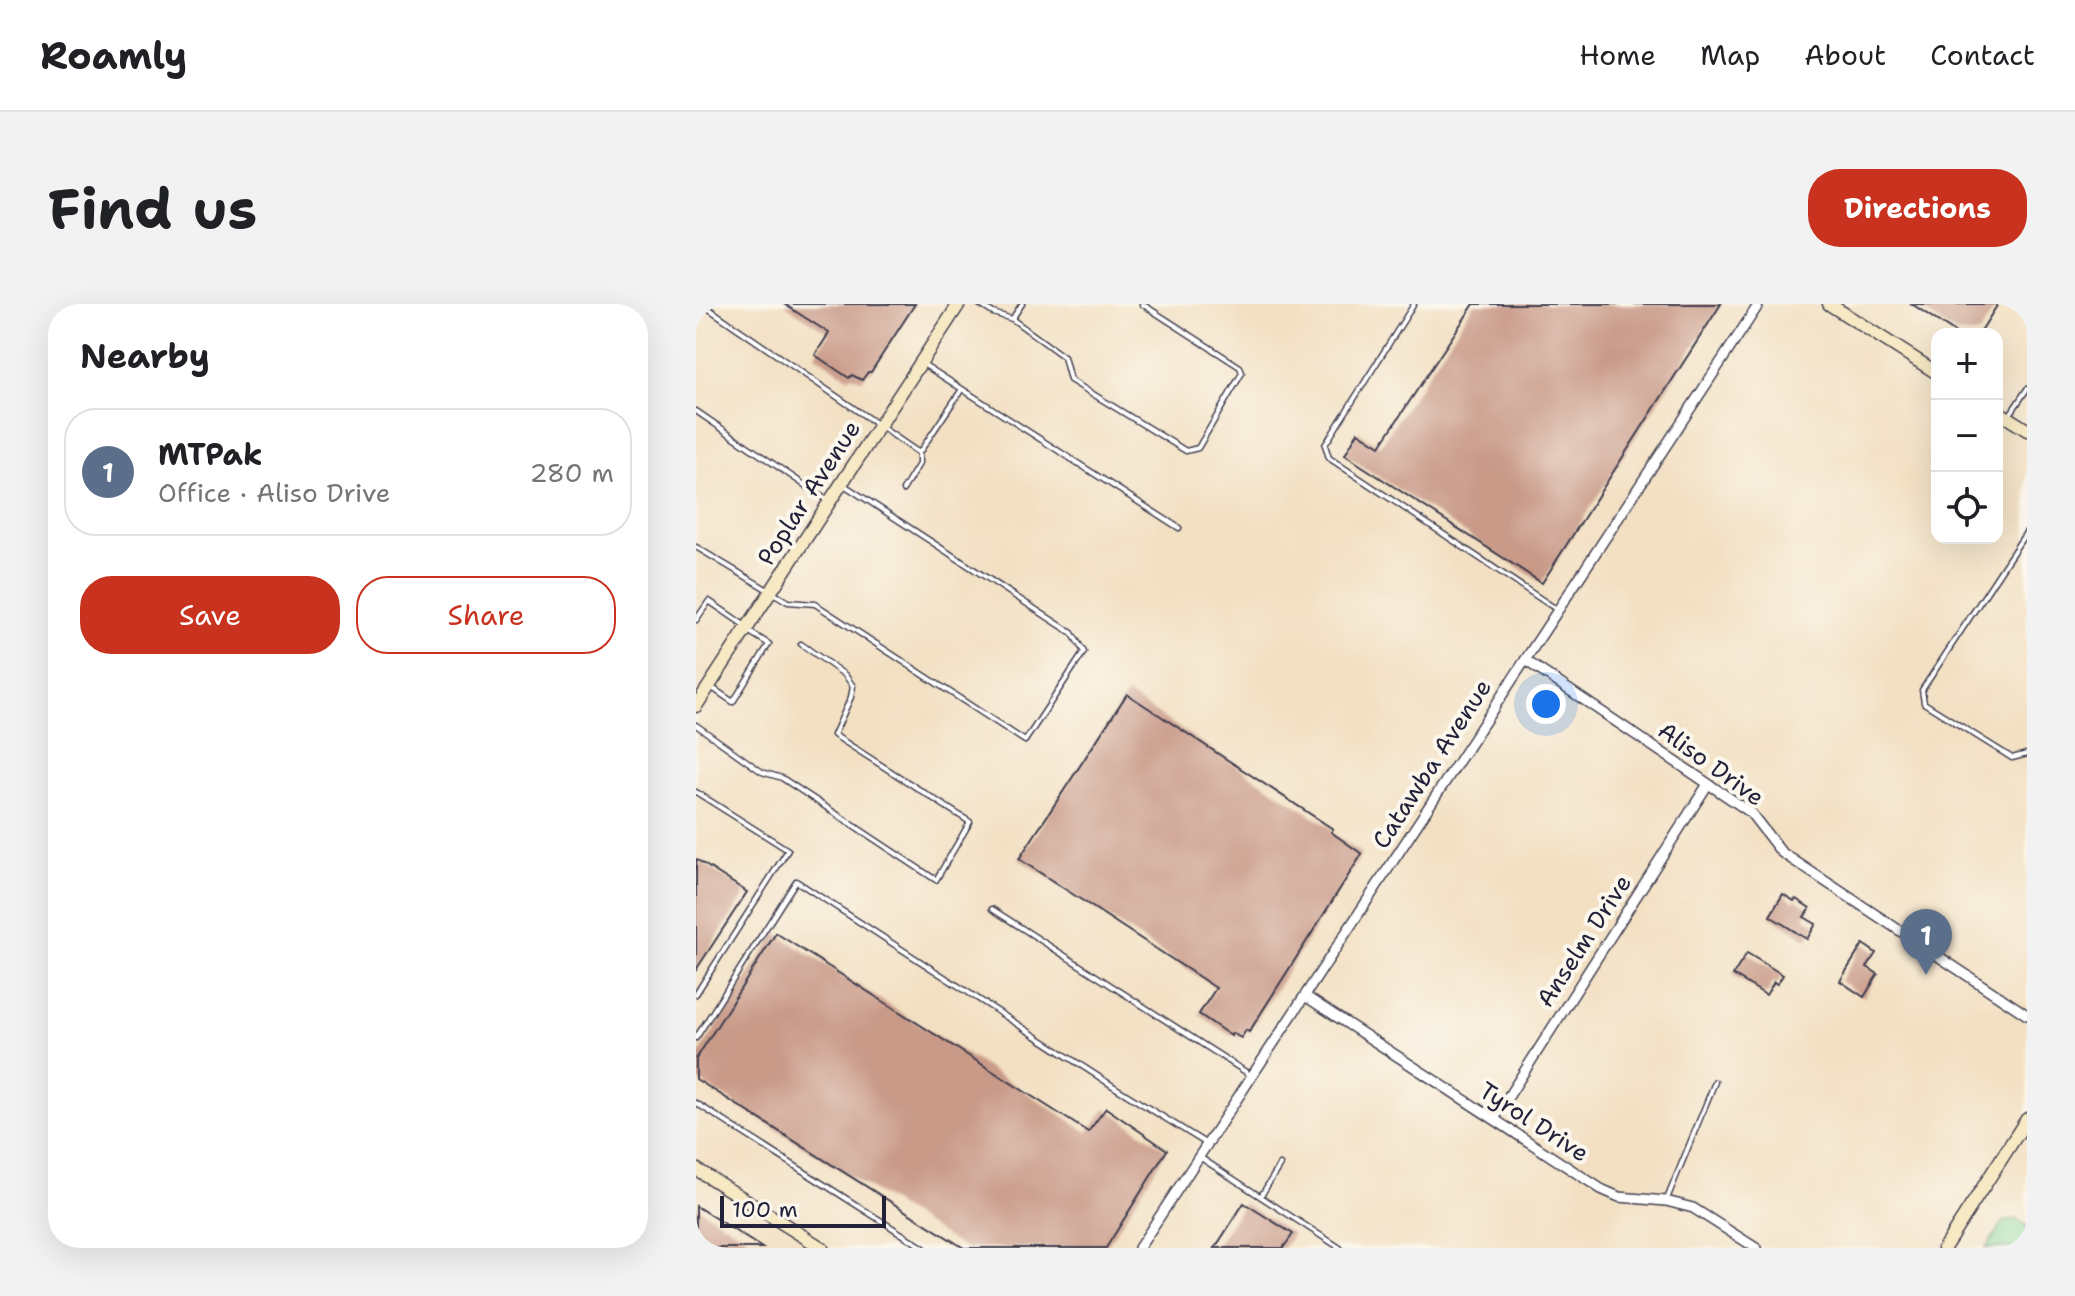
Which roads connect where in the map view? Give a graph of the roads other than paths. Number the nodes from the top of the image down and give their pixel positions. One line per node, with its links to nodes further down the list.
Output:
1 (702, 304): 17 (lane)
2 (959, 304): 10 (street, Poplar Avenue)
3 (979, 304): 9 (lane)
4 (1022, 304): 9 (lane)
5 (1142, 304): 9 (lane)
6 (1414, 304): 27 (lane)
7 (1759, 304): 27 (street, Catawba Avenue)
8 (1829, 304): 11 (street)
9 (1012, 319)
10 (921, 363): 12 (lane); 17 (street, Poplar Avenue)
11 (1931, 369)
12 (962, 389): 19 (lane); 23 (lane)
13 (2027, 389): 15 (lane)
14 (696, 411): 22 (lane)
15 (2003, 413)
16 (2003, 415): 18 (street)
17 (879, 426): 19 (lane); 20 (street, Poplar Avenue)
18 (2027, 430)
19 (919, 453): 21 (lane)
20 (842, 483): 22 (street, Poplar Avenue); 26 (lane)
21 (903, 490)
22 (830, 502): 26 (street, Poplar Avenue)
23 (1179, 528)
24 (2027, 531): 36 (lane)
25 (696, 547): 26 (lane)
26 (771, 592): 30 (street, Poplar Avenue)
27 (1558, 610): 32 (street, Catawba Avenue)
28 (698, 612): 29 (lane); 30 (lane)
29 (696, 620)
30 (747, 628): 33 (street, Poplar Avenue); 33 (lane)
31 (801, 644): 35 (lane)
32 (1525, 660): 37 (street, Aliso Drive); 41 (street, Catawba Avenue)
33 (709, 686): 34 (street, Poplar Avenue)
34 (696, 706)
35 (696, 725)
36 (2027, 754)
37 (1708, 784): 42 (street, Aliso Drive); 47 (street, Anselm Drive)
38 (696, 792): 40 (lane)
39 (992, 909): 44 (lane)
40 (696, 994)
41 (1305, 996): 44 (street, Catawba Avenue); 47 (street, Tyrol Drive)
42 (2027, 1015)
43 (696, 1038): 49 (lane)
44 (1252, 1076): 49 (street, Catawba Avenue)
45 (1715, 1082): 54 (lane)
46 (696, 1103): 57 (lane)
47 (1494, 1119): 54 (street, Tyrol Drive)
48 (2027, 1119): 60 (street)
49 (1208, 1144): 50 (street, Catawba Avenue)
50 (1199, 1157): 53 (lane); 55 (street, Catawba Avenue)
51 (1280, 1165): 53 (lane)
52 (696, 1169): 56 (street)
53 (1261, 1196): 58 (lane)
54 (1666, 1201): 59 (street, Tyrol Drive)
55 (1142, 1247)
56 (822, 1248)
57 (924, 1248)
58 (1340, 1248)
59 (1756, 1248)
60 (1944, 1248)

